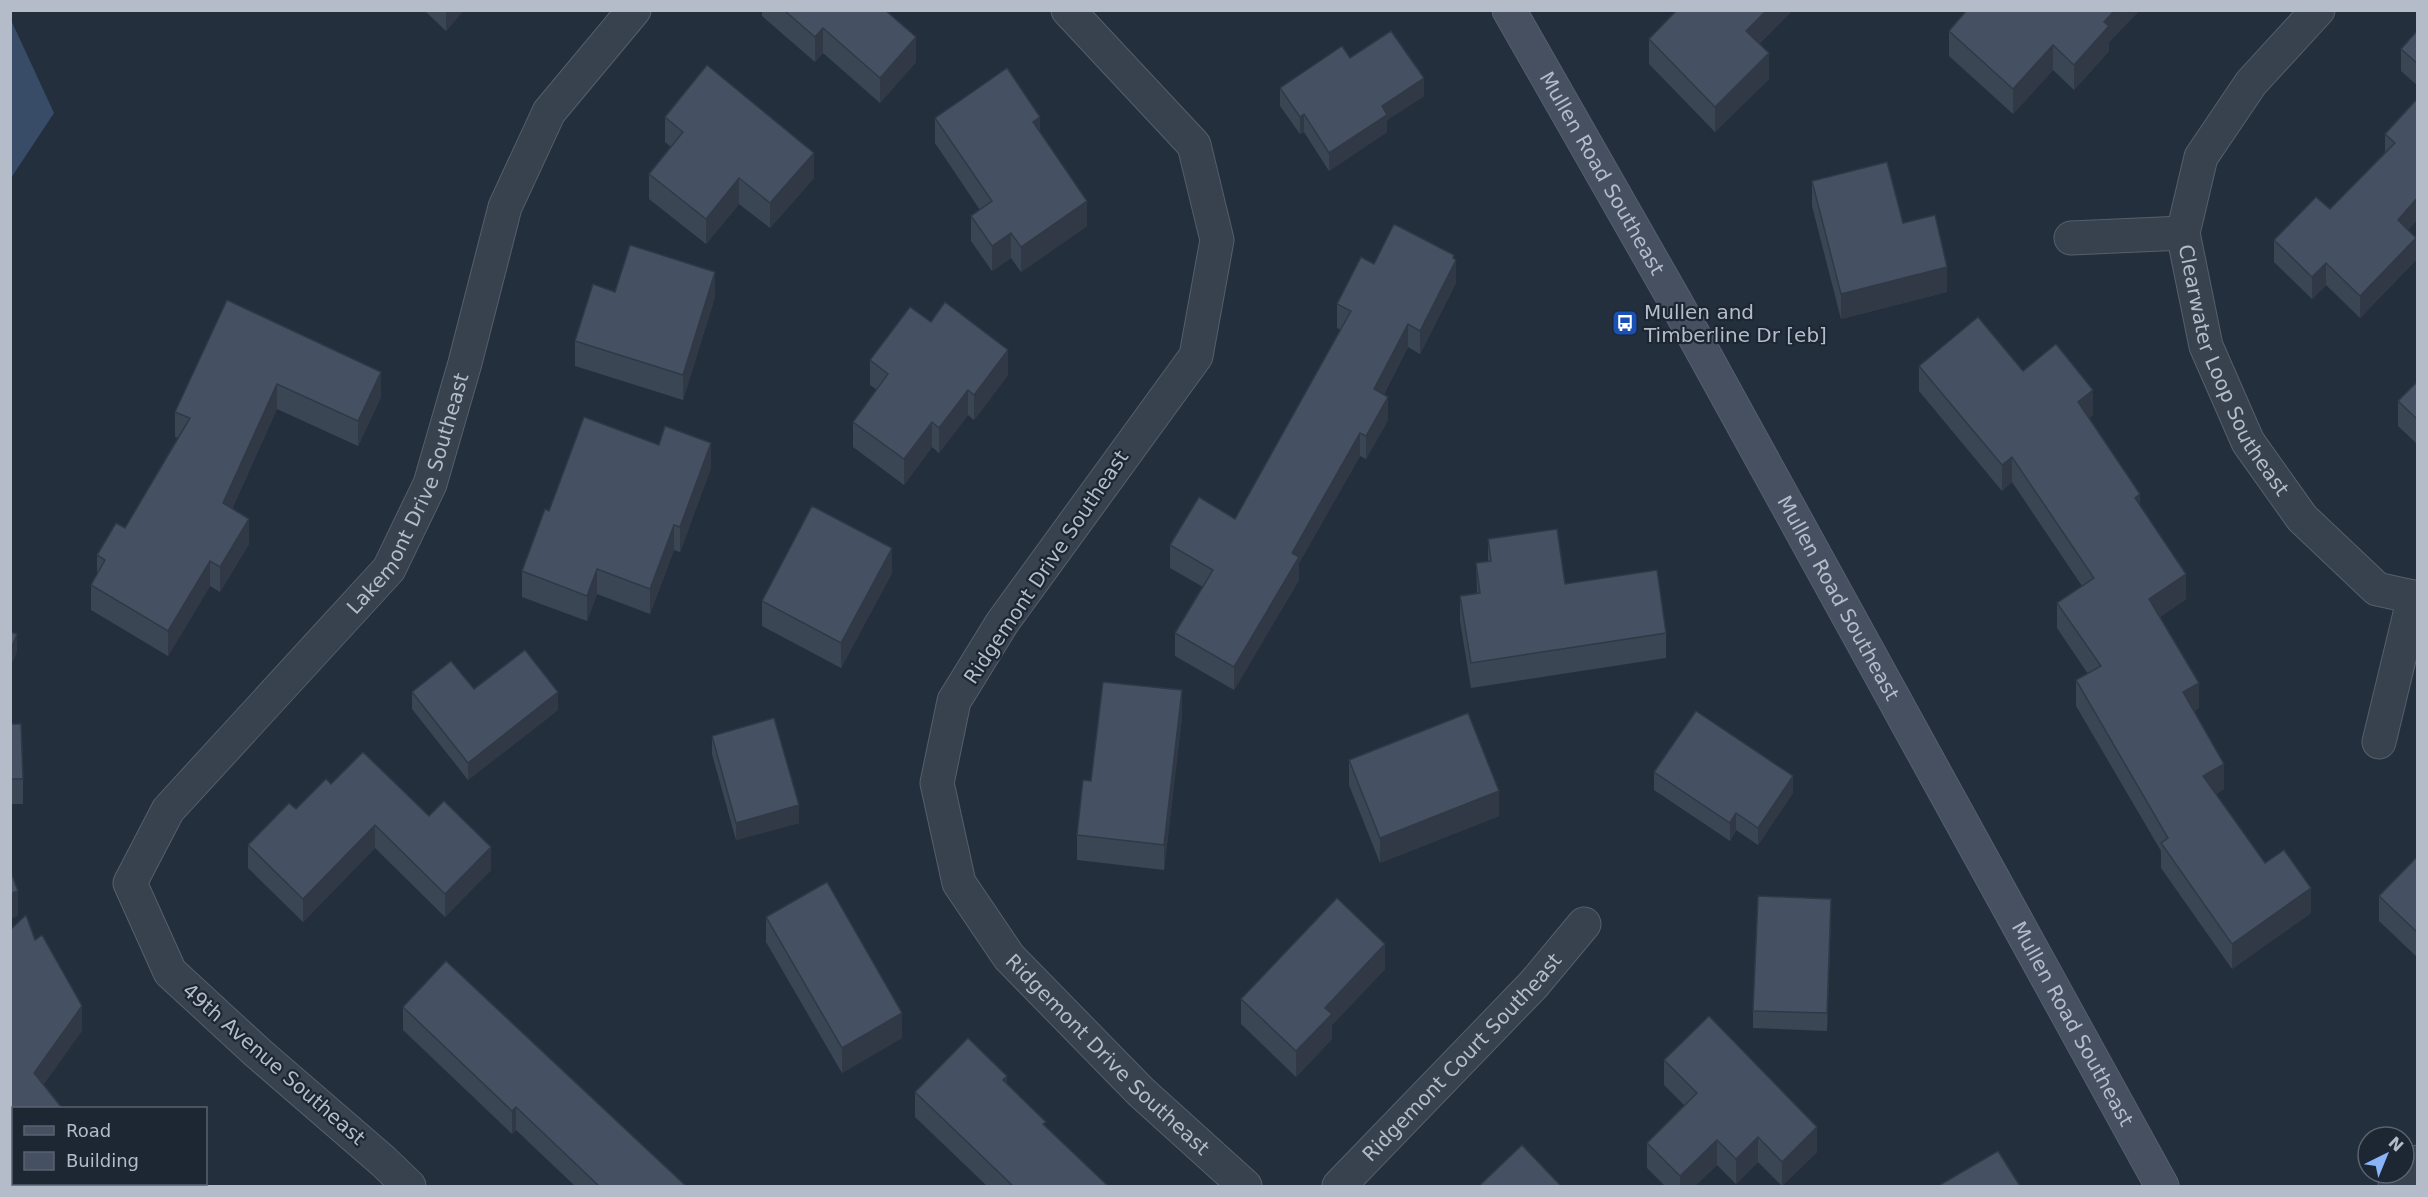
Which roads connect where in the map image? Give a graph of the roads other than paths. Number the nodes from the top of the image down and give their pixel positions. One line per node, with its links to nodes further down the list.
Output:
1 (634, 10): 10 (street, Lakemont Drive Southeast)
2 (1068, 10): 13 (street, Ridgemont Drive Southeast)
3 (1509, 10): 15 (street, Mullen Road Southeast)
4 (2318, 10): 5 (street, Clearwater Loop Southeast)
5 (2183, 233): 6 (street); 7 (street, Clearwater Loop Southeast)
6 (2071, 238)
7 (2416, 597): 8 (street, Clearwater Loop Southeast)
8 (2379, 742)
9 (1584, 924): 14 (street, Ridgemont Court Southeast)
10 (152, 933): 12 (street, 49th Avenue Southeast)
11 (2418, 1162): 16 (street)
12 (409, 1186)
13 (1245, 1186)
14 (1339, 1186)
15 (2162, 1186)
16 (2395, 1186)

